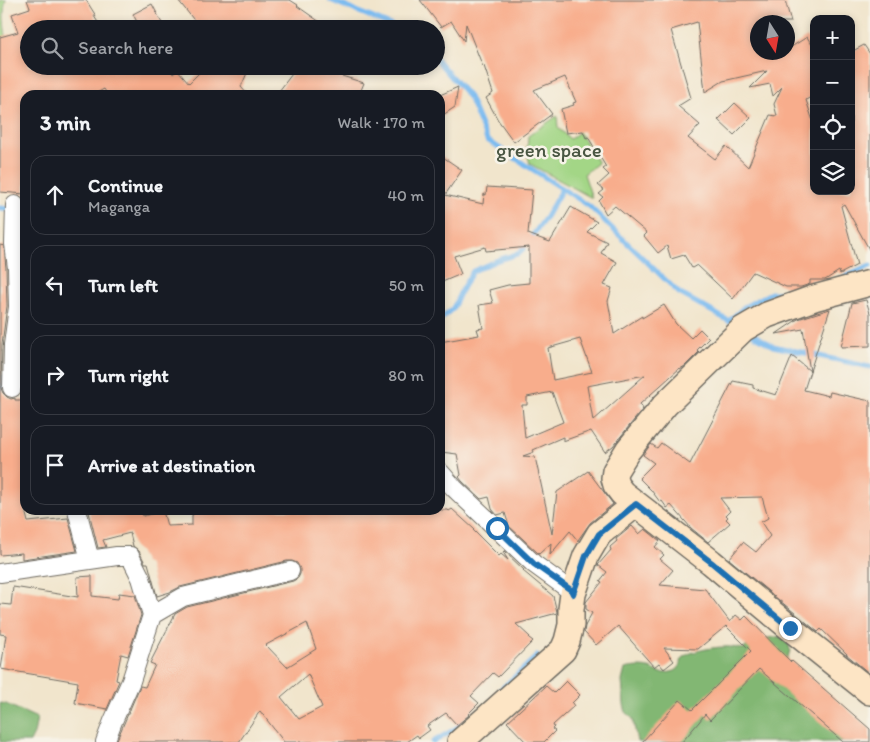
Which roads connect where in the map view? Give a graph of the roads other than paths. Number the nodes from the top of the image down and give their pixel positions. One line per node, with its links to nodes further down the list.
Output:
1 (13, 205): 3 (street)
2 (870, 283): 5 (street)
3 (12, 389)
4 (445, 478): 10 (street)
5 (636, 504): 10 (street); 12 (street)
6 (78, 515): 7 (street)
7 (90, 560): 9 (street); 11 (street)
8 (290, 571): 11 (street)
9 (0, 573)
10 (573, 594): 14 (street)
11 (152, 615): 13 (street)
12 (870, 692)
13 (105, 742)
14 (460, 742)

